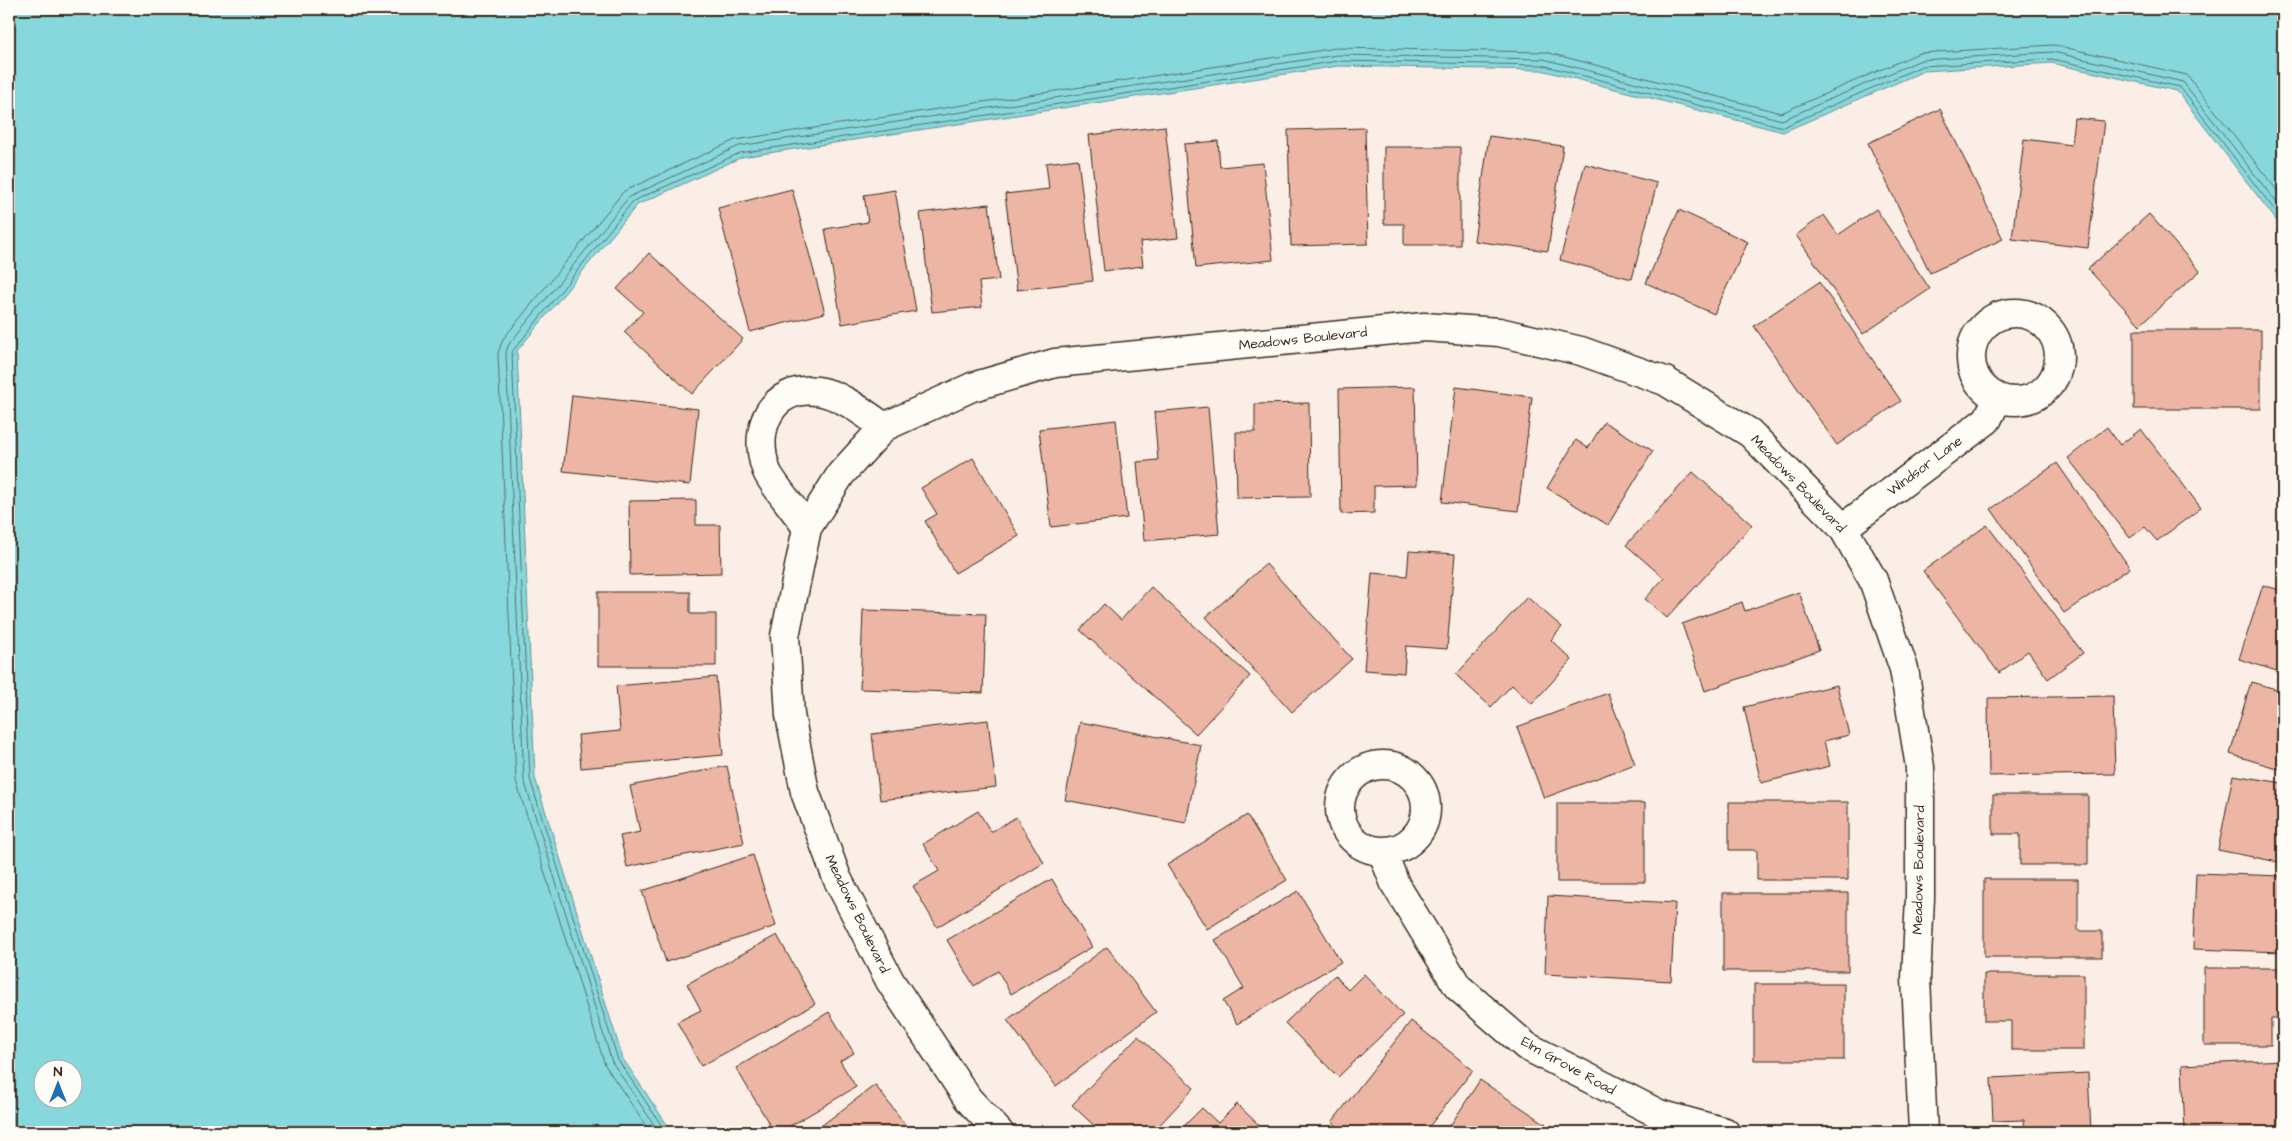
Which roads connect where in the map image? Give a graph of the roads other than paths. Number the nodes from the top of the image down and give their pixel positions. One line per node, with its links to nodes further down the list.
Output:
1 (1998, 398): 4 (street, Windsor Lane)
2 (884, 427): 3 (street, Meadows Boulevard); 3 (street); 4 (street, Meadows Boulevard)
3 (807, 528): 6 (street, Meadows Boulevard)
4 (1843, 528): 8 (street, Meadows Boulevard)
5 (1382, 851): 7 (street, Elm Grove Road)
6 (999, 1132)
7 (1725, 1132)
8 (1923, 1132)

